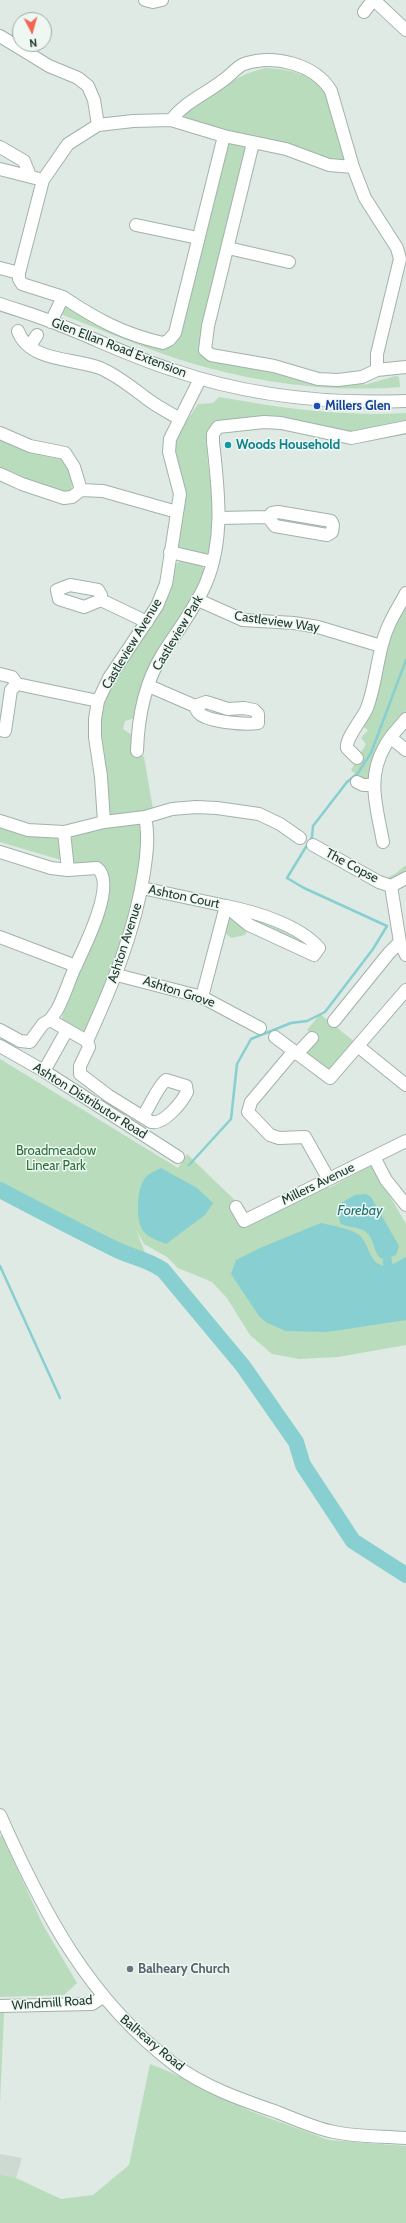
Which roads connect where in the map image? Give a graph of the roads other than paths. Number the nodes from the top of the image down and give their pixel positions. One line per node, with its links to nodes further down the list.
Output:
1 (145, 0): 2 (street)
2 (162, 0)
3 (373, 0): 4 (street); 5 (street)
4 (364, 12)
5 (406, 30)
6 (0, 36): 8 (street)
7 (171, 120): 8 (street); 9 (street); 12 (street)
8 (98, 125): 15 (street)
9 (224, 136): 10 (street); 17 (street)
10 (253, 143): 12 (street); 18 (street)
11 (0, 147): 14 (street)
12 (353, 167): 29 (street)
13 (0, 169): 14 (street)
14 (30, 176): 15 (street)
15 (43, 180): 21 (street)
16 (136, 225): 17 (street)
17 (198, 238): 22 (street)
18 (228, 248): 19 (street); 29 (street)
19 (289, 262)
20 (0, 268): 21 (street)
21 (18, 273): 22 (street)
22 (63, 297): 24 (street)
23 (0, 304): 24 (street, Glen Ellan Road Extension)
24 (51, 322): 30 (street, Glen Ellan Road Extension)
25 (18, 331): 27 (street)
26 (37, 336): 27 (street)
27 (30, 346): 32 (street)
28 (406, 367): 29 (street)
29 (377, 370)
30 (200, 379): 31 (street, Glen Ellan Road Extension); 32 (street, Castleview Avenue)
31 (406, 401)
32 (180, 419): 37 (street, Castleview Avenue)
33 (406, 427): 39 (street, Castleview Park)
34 (0, 433): 36 (street)
35 (0, 474): 36 (street)
36 (81, 490): 37 (street)
37 (177, 512): 40 (street, Castleview Avenue)
38 (268, 517): 39 (street)
39 (219, 518): 41 (street, Castleview Park)
40 (170, 552): 41 (street); 45 (street, Castleview Avenue)
41 (213, 562): 44 (street, Castleview Park)
42 (406, 593): 46 (street)
43 (101, 600): 45 (street)
44 (198, 600): 46 (street, Castleview Way); 49 (street, Castleview Park)
45 (147, 622): 50 (street, Castleview Avenue)
46 (382, 646): 57 (street)
47 (0, 674): 48 (street)
48 (17, 684): 50 (street); 53 (street)
49 (149, 686): 51 (street); 56 (street, Castleview Park)
50 (98, 701): 62 (street, Castleview Avenue)
51 (195, 706)
52 (406, 719): 54 (street)
53 (0, 730)
54 (391, 738): 55 (street); 59 (street)
55 (406, 750)
56 (137, 751)
57 (357, 758)
58 (357, 782): 59 (street)
59 (373, 785): 65 (street)
60 (145, 817): 62 (street); 64 (street); 71 (street, Ashton Avenue)
61 (0, 821): 63 (street)
62 (104, 822): 63 (street)
63 (64, 832): 68 (street)
64 (300, 838)
65 (384, 842)
66 (313, 845): 70 (street, The Copse)
67 (0, 852): 68 (street)
68 (68, 870): 76 (street)
69 (406, 878): 70 (street, The Copse)
70 (391, 886): 74 (street, The Copse)
71 (142, 888): 72 (street, Ashton Court); 77 (street, Ashton Avenue)
72 (226, 906): 72 (street, Ashton Court); 79 (street)
73 (0, 937): 76 (street)
74 (400, 942): 75 (street, The Copse); 81 (street)
75 (406, 955)
76 (76, 966): 80 (street)
77 (117, 975): 79 (street, Ashton Grove); 87 (street, Ashton Avenue)
78 (406, 990): 89 (street)
79 (202, 997): 82 (street, Ashton Grove)
80 (50, 1020): 83 (street); 84 (street)
81 (334, 1021)
82 (260, 1028)
83 (0, 1030)
84 (67, 1030): 87 (street); 91 (street)
85 (275, 1037): 90 (street)
86 (312, 1038): 90 (street)
87 (86, 1041): 93 (street, Ashton Avenue)
88 (0, 1046): 91 (street, Ashton Distributor Road)
89 (359, 1047): 90 (street); 92 (street)
90 (295, 1053): 97 (street)
91 (44, 1071): 95 (street, Ashton Distributor Road)
92 (406, 1085)
93 (142, 1116)
94 (406, 1141): 96 (street, Millers Avenue)
95 (178, 1157)
96 (374, 1157): 97 (street, Millers Avenue); 98 (street)
97 (328, 1178): 99 (street, Millers Avenue)
98 (406, 1205)
99 (236, 1207)
100 (0, 1815): 101 (street, Balheary Road)
101 (103, 1997): 102 (street, Windmill Road); 103 (street, Balheary Road)
102 (0, 2006)
103 (406, 2138)

